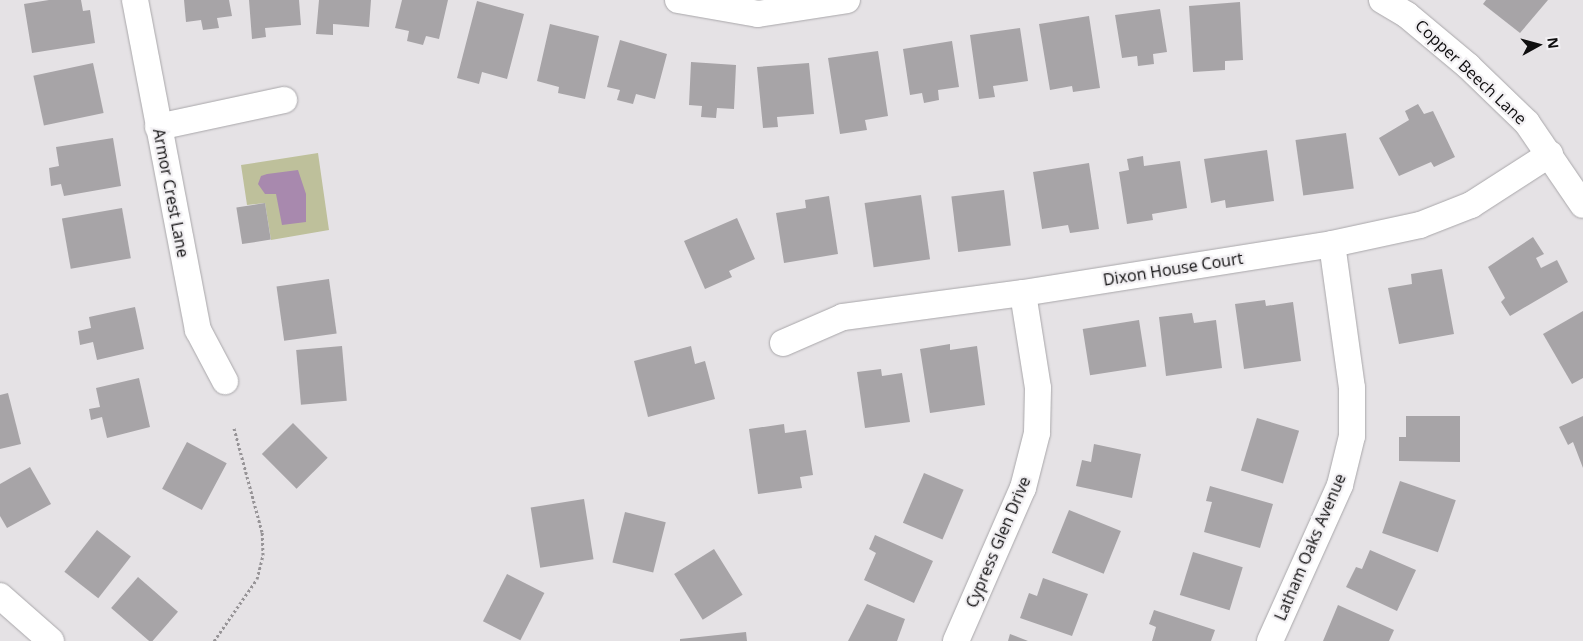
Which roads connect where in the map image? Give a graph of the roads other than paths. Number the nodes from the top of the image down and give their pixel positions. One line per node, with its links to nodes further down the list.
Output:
1 (135, 0): 6 (street, Armor Crest Lane)
2 (678, 0): 3 (street)
3 (847, 0)
4 (1382, 0): 7 (street, Copper Beech Lane)
5 (284, 100): 6 (street)
6 (158, 127): 12 (street, Armor Crest Lane)
7 (1550, 154): 8 (street, Copper Beech Lane); 9 (street, Dixon House Court)
8 (1583, 205)
9 (1332, 244): 10 (street, Dixon House Court); 16 (street, Latham Oaks Avenue)
10 (1023, 293): 11 (street, Dixon House Court); 15 (street, Cypress Glen Drive)
11 (783, 343)
12 (225, 381)
13 (0, 596): 14 (street)
14 (35, 637)
15 (956, 641)
16 (1270, 641)

